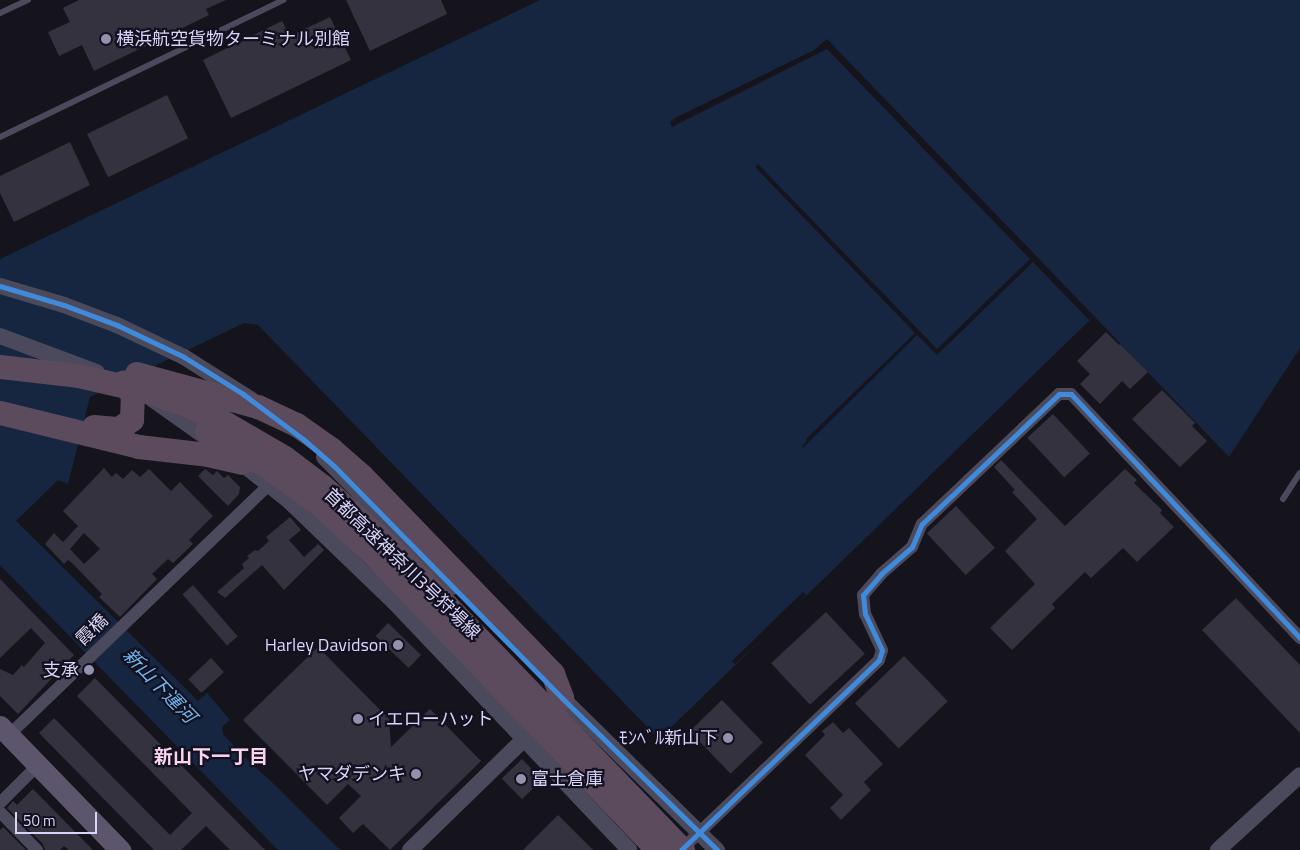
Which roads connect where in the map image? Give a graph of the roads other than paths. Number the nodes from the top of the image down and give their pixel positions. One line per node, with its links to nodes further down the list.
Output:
1 (28, 0): 3 (lane)
2 (284, 0): 4 (lane)
3 (0, 13)
4 (0, 137)
5 (0, 286): 19 (street)
6 (0, 336): 10 (street)
7 (0, 354): 19 (highway)
8 (0, 367): 32 (highway, 首都高速神奈川3号狩場線)
9 (0, 382): 31 (highway, 首都高速神奈川3号狩場線)
10 (122, 382): 13 (highway); 14 (street)
11 (0, 402): 13 (highway)
12 (0, 413): 13 (highway)
13 (110, 435): 14 (highway)
14 (242, 464): 16 (street)
15 (1300, 473): 17 (lane)
16 (270, 484): 20 (street, 霞橋); 21 (street)
17 (1284, 499)
18 (1300, 638): 26 (street)
19 (562, 698): 21 (street); 26 (street)
20 (5, 731): 22 (main road)
21 (525, 738): 29 (street); 30 (street)
22 (38, 765): 24 (street); 28 (main road)
23 (1300, 775): 34 (street)
24 (0, 802)
25 (0, 812): 27 (street)
26 (699, 833): 32 (street); 33 (street)
27 (37, 850)
28 (120, 850)
29 (410, 850)
30 (629, 850)
31 (658, 850)
32 (682, 850)
33 (717, 850)
34 (1218, 850)

